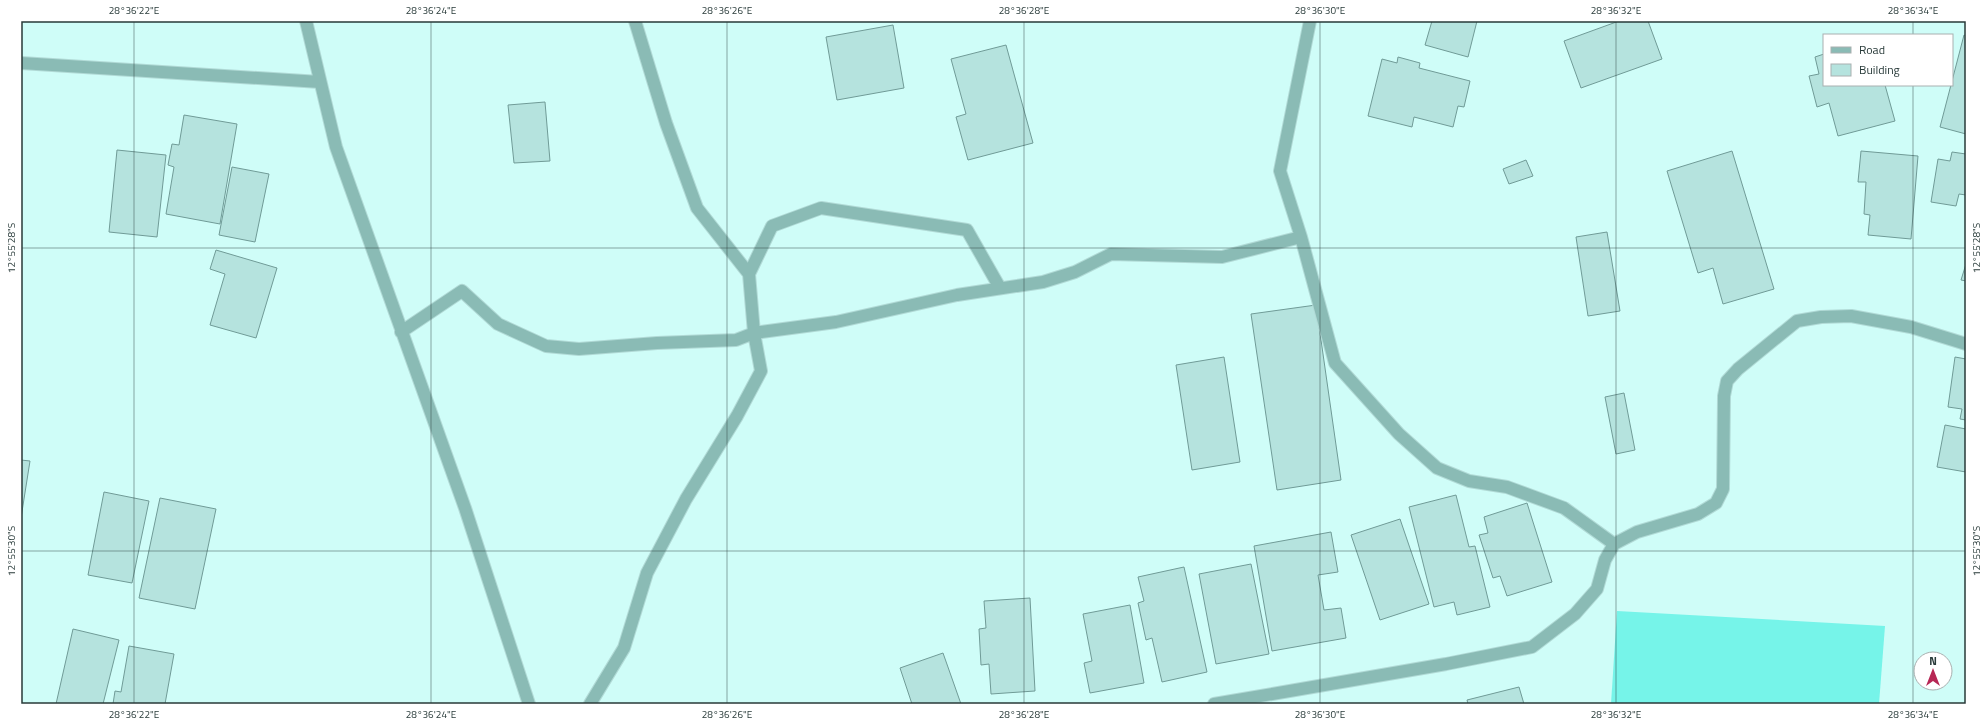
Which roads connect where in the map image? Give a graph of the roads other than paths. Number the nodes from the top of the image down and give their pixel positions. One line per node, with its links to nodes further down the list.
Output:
1 (306, 21): 5 (street)
2 (635, 21): 7 (street)
3 (1310, 21): 6 (street)
4 (21, 63): 5 (street)
5 (320, 82): 9 (street)
6 (1301, 237): 8 (street); 12 (street)
7 (749, 274): 8 (street); 10 (street)
8 (1000, 288): 10 (street)
9 (402, 332): 10 (street); 13 (street)
10 (754, 333): 14 (street)
11 (1966, 344): 12 (street)
12 (1614, 544): 15 (street)
13 (530, 704)
14 (590, 704)
15 (1214, 704)

